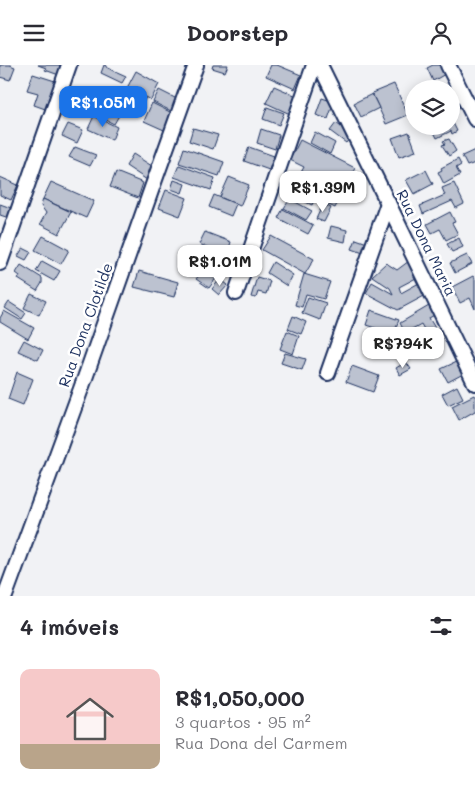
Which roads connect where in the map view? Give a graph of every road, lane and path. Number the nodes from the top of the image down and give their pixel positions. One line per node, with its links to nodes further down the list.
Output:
1 (69, 65): 8 (street)
2 (196, 65): 12 (street, Rua Dona Clotilde)
3 (314, 65): 9 (street)
4 (320, 65): 7 (street, Rua Dona Maria)
5 (448, 65): 6 (street)
6 (475, 119)
7 (388, 203): 10 (street); 11 (street, Rua Dona Maria)
8 (0, 263)
9 (236, 293)
10 (328, 373)
11 (475, 383)
12 (5, 596)

